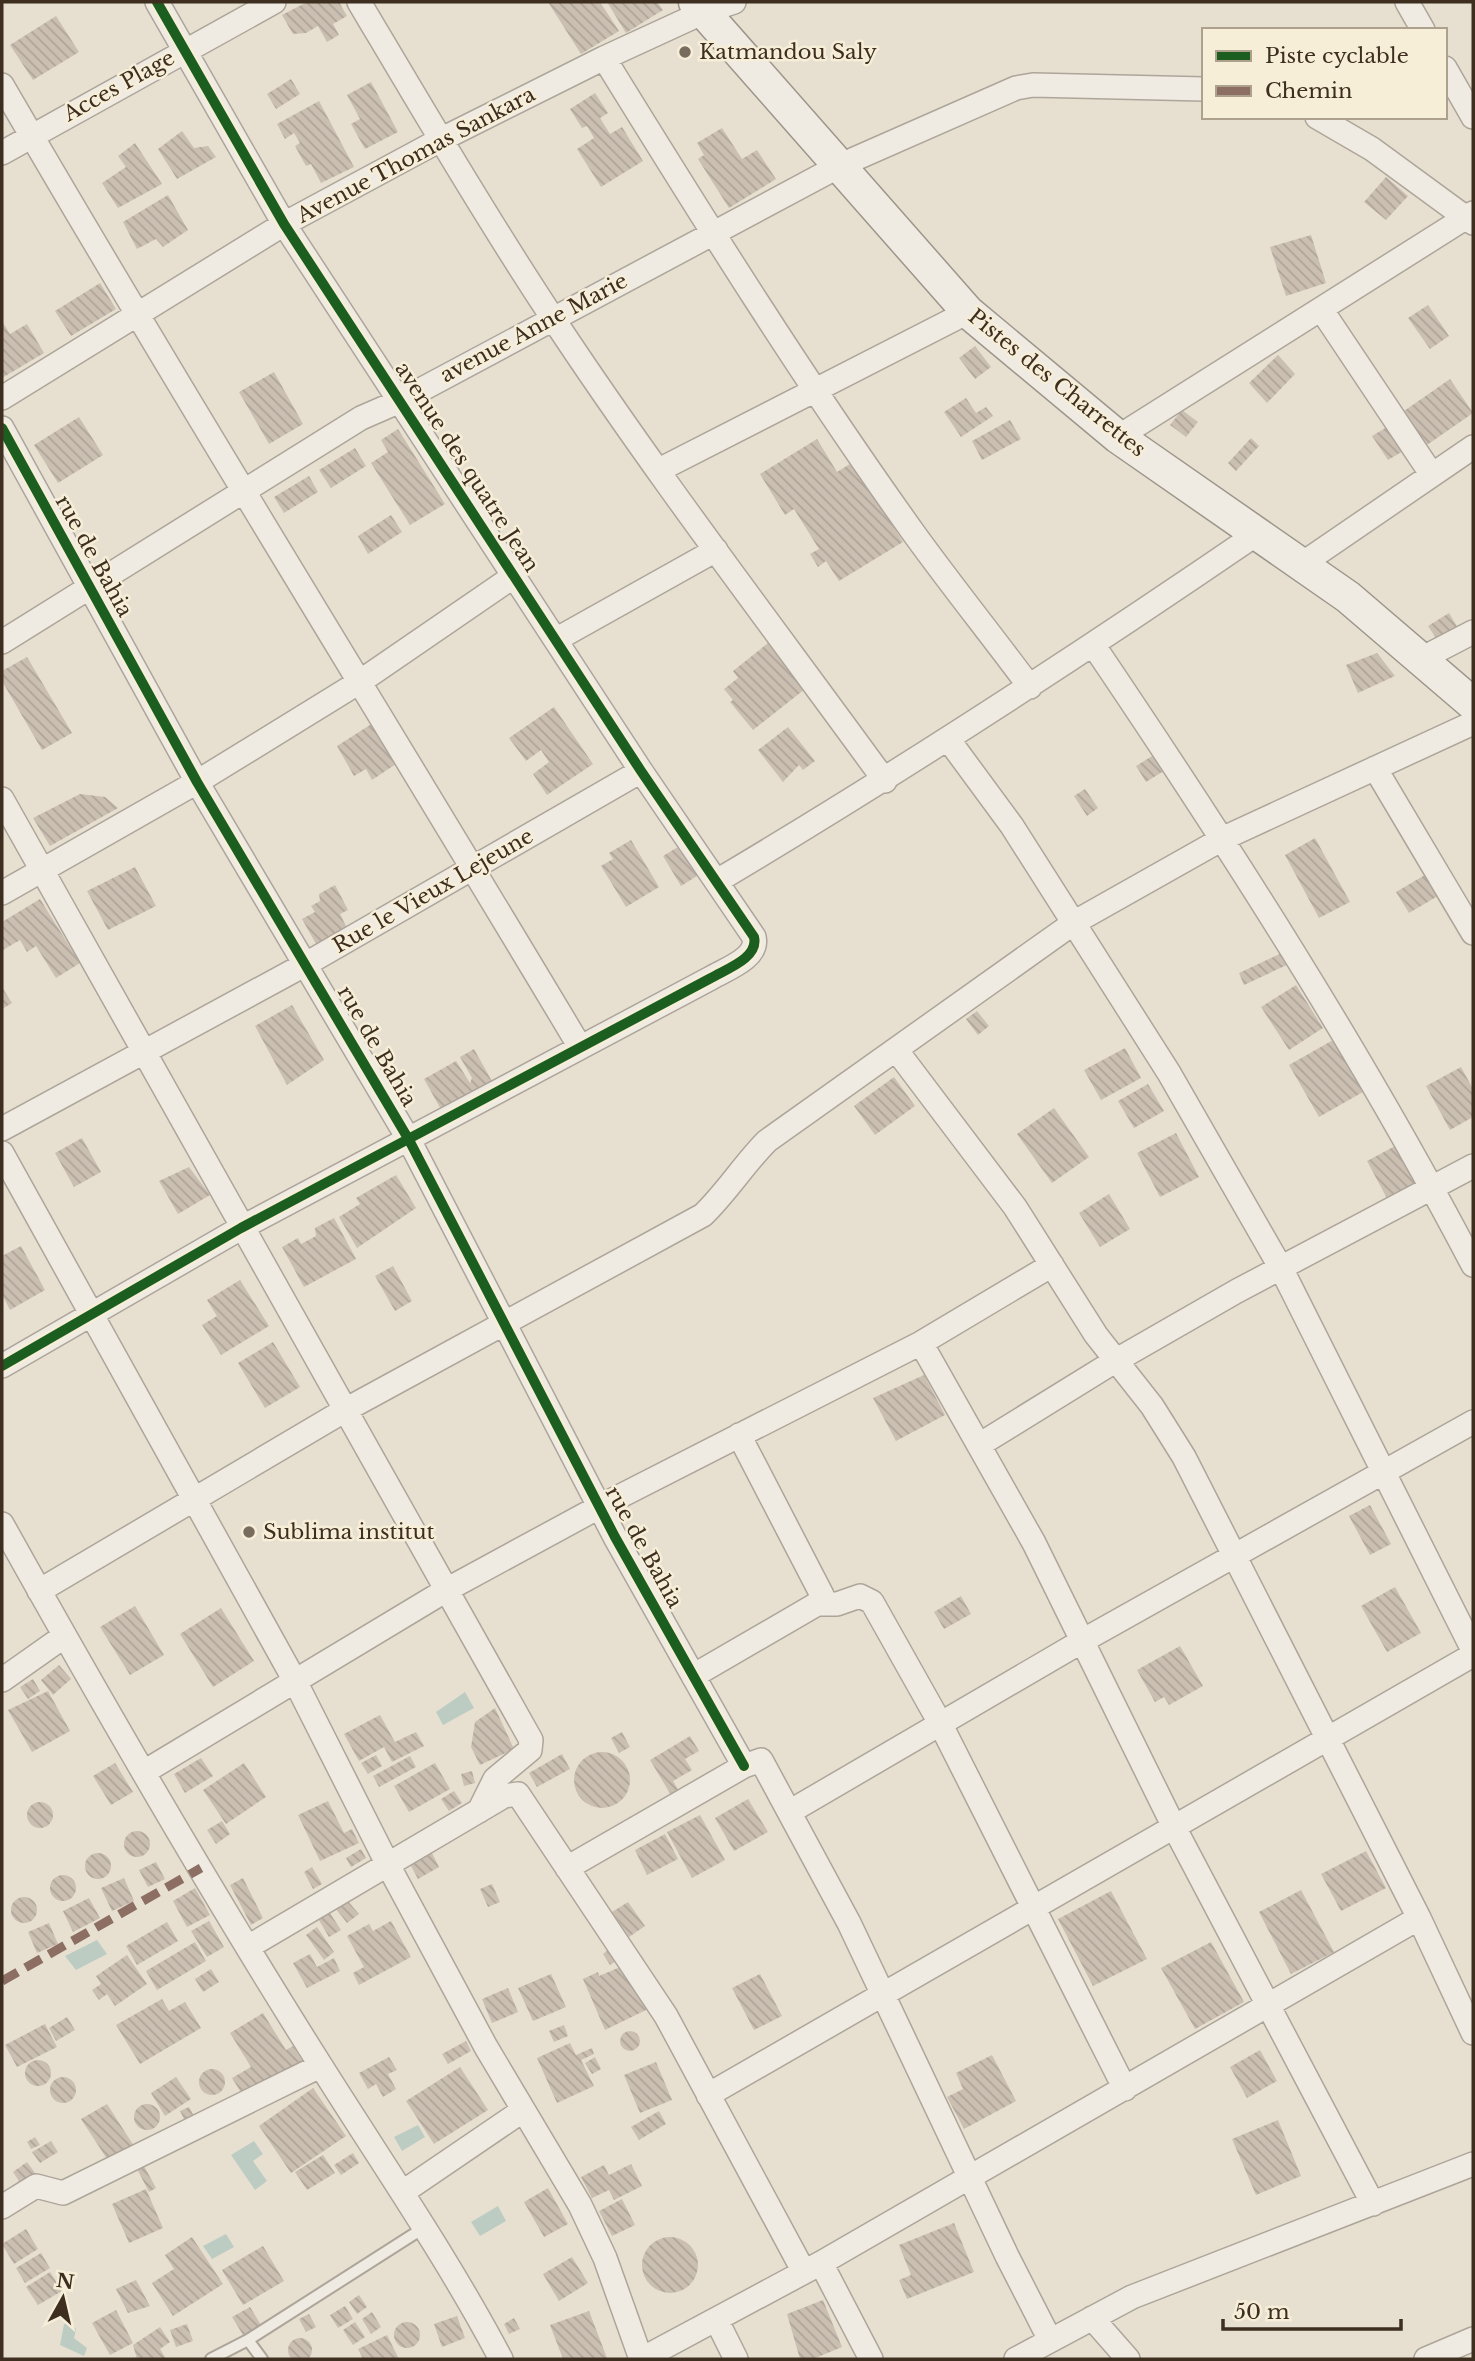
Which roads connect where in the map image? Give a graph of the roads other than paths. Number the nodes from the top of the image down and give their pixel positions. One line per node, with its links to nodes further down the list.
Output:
1 (157, 2): 8 (street, avenue des quatre Jean)
2 (274, 2): 8 (street, Acces Plage)
3 (359, 2): 16 (street)
4 (734, 2): 6 (street, Avenue Thomas Sankara)
5 (1407, 2): 7 (street)
6 (699, 7): 9 (street, Avenue Thomas Sankara); 18 (main road, Pistes des Charrettes)
7 (1422, 28)
8 (184, 50): 15 (street, Acces Plage); 20 (street, avenue des quatre Jean)
9 (604, 58): 16 (street, Avenue Thomas Sankara); 21 (street)
10 (1447, 72): 13 (street)
11 (2, 85): 15 (street)
12 (1202, 89): 18 (street, avenue Anne Marie)
13 (1473, 117)
14 (1320, 119): 19 (street)
15 (31, 135): 17 (street, Acces Plage); 24 (street)
16 (440, 140): 20 (street, Avenue Thomas Sankara); 25 (street)
17 (2, 153)
18 (841, 165): 21 (street, avenue Anne Marie); 23 (main road, Pistes des Charrettes)
19 (1471, 218): 22 (street)
20 (284, 224): 24 (street, Avenue Thomas Sankara); 28 (street, avenue des quatre Jean)
21 (713, 235): 25 (street, avenue Anne Marie); 26 (street)
22 (1321, 309): 30 (street); 33 (street)
23 (968, 312): 26 (street); 30 (main road, Pistes des Charrettes)
24 (138, 315): 27 (street, Avenue Thomas Sankara); 34 (street)
25 (552, 318): 28 (street, avenue Anne Marie); 32 (street)
26 (814, 390): 32 (street); 46 (street)
27 (2, 398)
28 (400, 401): 34 (street, avenue Anne Marie); 38 (street, avenue des quatre Jean)
29 (2, 428): 39 (street, rue de Bahia)
30 (1118, 437): 35 (main road, Pistes des Charrettes)
31 (1473, 447): 33 (street)
32 (659, 470): 36 (street)
33 (1432, 475): 37 (street)
34 (242, 491): 39 (street, avenue Anne Marie); 45 (street)
35 (1258, 533): 37 (main road, Pistes des Charrettes); 43 (street)
36 (716, 550): 41 (street); 52 (street)
37 (1302, 564): 44 (main road, Pistes des Charrettes)
38 (514, 576): 41 (street, avenue des quatre Jean); 45 (street)
39 (89, 587): 42 (street); 53 (street, rue de Bahia)
40 (1473, 632): 44 (street)
41 (557, 639): 51 (street, avenue des quatre Jean)
42 (2, 642)
43 (1094, 646): 46 (street); 55 (street)
44 (1421, 659): 47 (main road, Pistes des Charrettes)
45 (361, 681): 53 (street); 57 (street)
46 (1030, 687): 49 (street)
47 (1473, 705)
48 (1473, 723): 50 (street)
49 (948, 739): 52 (street); 60 (street)
50 (1376, 768): 55 (street); 61 (street)
51 (641, 771): 57 (street, Rue le Vieux Lejeune); 58 (street, avenue des quatre Jean)
52 (885, 780): 58 (street)
53 (197, 782): 56 (street); 62 (street, rue de Bahia)
54 (2, 799): 56 (street)
55 (1224, 838): 60 (street); 70 (street)
56 (42, 870): 59 (street); 64 (street)
57 (474, 870): 62 (street, Rue le Vieux Lejeune); 63 (street)
58 (717, 881): 63 (street, avenue des quatre Jean)
59 (2, 893)
60 (1075, 922): 65 (street); 74 (street)
61 (1473, 933)
62 (306, 964): 64 (street, Rue le Vieux Lejeune); 67 (street, rue de Bahia)
63 (580, 1047): 67 (street)
64 (143, 1051): 66 (street, Rue le Vieux Lejeune); 71 (street)
65 (897, 1051): 72 (street); 76 (street)
66 (2, 1129)
67 (409, 1140): 71 (street); 76 (street, rue de Bahia)
68 (2, 1153): 75 (street)
69 (1473, 1166): 70 (street)
70 (1433, 1189): 73 (street); 74 (street)
71 (241, 1228): 75 (street); 80 (street)
72 (1052, 1265): 77 (street); 78 (street)
73 (1473, 1265)
74 (1282, 1270): 78 (street); 84 (street)
75 (91, 1313): 79 (street); 85 (street)
76 (506, 1323): 80 (street); 86 (street, rue de Bahia)
77 (920, 1343): 82 (street); 83 (street)
78 (1115, 1361): 83 (street); 88 (street)
79 (2, 1366)
80 (347, 1409): 85 (street); 89 (street)
81 (1473, 1422): 84 (street)
82 (739, 1435): 86 (street); 91 (street)
83 (979, 1445): 93 (street)
84 (1381, 1472): 88 (street); 94 (street)
85 (192, 1498): 90 (street); 98 (street)
86 (599, 1507): 89 (street); 96 (street, rue de Bahia)
87 (2, 1524): 90 (street)
88 (1234, 1557): 93 (street); 100 (street)
89 (448, 1589): 98 (street); 103 (street)
90 (39, 1591): 92 (street)
91 (817, 1604): 96 (street); 99 (street)
92 (63, 1637): 97 (street); 102 (street)
93 (1084, 1640): 99 (street); 105 (street)
94 (1473, 1650)
95 (1473, 1655): 100 (street)
96 (693, 1676): 101 (street, rue de Bahia)
97 (2, 1680)
98 (295, 1681): 102 (street); 106 (street)
99 (940, 1723): 104 (street); 108 (street)
100 (1326, 1738): 105 (street); 109 (street)
101 (744, 1766): 104 (street); 107 (street)
102 (144, 1772): 110 (street)
103 (479, 1811): 106 (street); 107 (street)
104 (791, 1811): 111 (street)
105 (1173, 1825): 108 (street); 112 (street)
106 (388, 1865): 110 (street); 117 (street)
107 (567, 1867): 116 (street)
108 (1032, 1906): 111 (street); 115 (street)
109 (1419, 1918): 112 (street); 113 (street)
110 (248, 1947): 114 (street)
111 (884, 1994): 116 (street); 119 (street)
112 (1269, 2006): 115 (street); 121 (street)
113 (1473, 2032)
114 (320, 2066): 120 (street); 122 (street)
115 (1125, 2089): 119 (street)
116 (708, 2095): 124 (street)
117 (522, 2110): 120 (street); 133 (street)
118 (1473, 2164): 121 (street)
119 (970, 2178): 124 (street); 129 (street)
120 (403, 2192): 123 (street)
121 (1373, 2204): 125 (street)
122 (2, 2207)
123 (425, 2227): 128 (lane); 132 (street)
124 (813, 2267): 126 (street); 135 (street)
125 (1092, 2318): 129 (street); 137 (street)
126 (717, 2321): 133 (street); 134 (street)
127 (1473, 2339): 138 (street)
128 (248, 2340): 130 (lane); 131 (lane)
129 (1049, 2340): 136 (street)
130 (211, 2359)
131 (262, 2359)
132 (500, 2359)
133 (641, 2359)
134 (736, 2359)
135 (871, 2359)
136 (1016, 2359)
137 (1128, 2359)
138 (1426, 2359)

